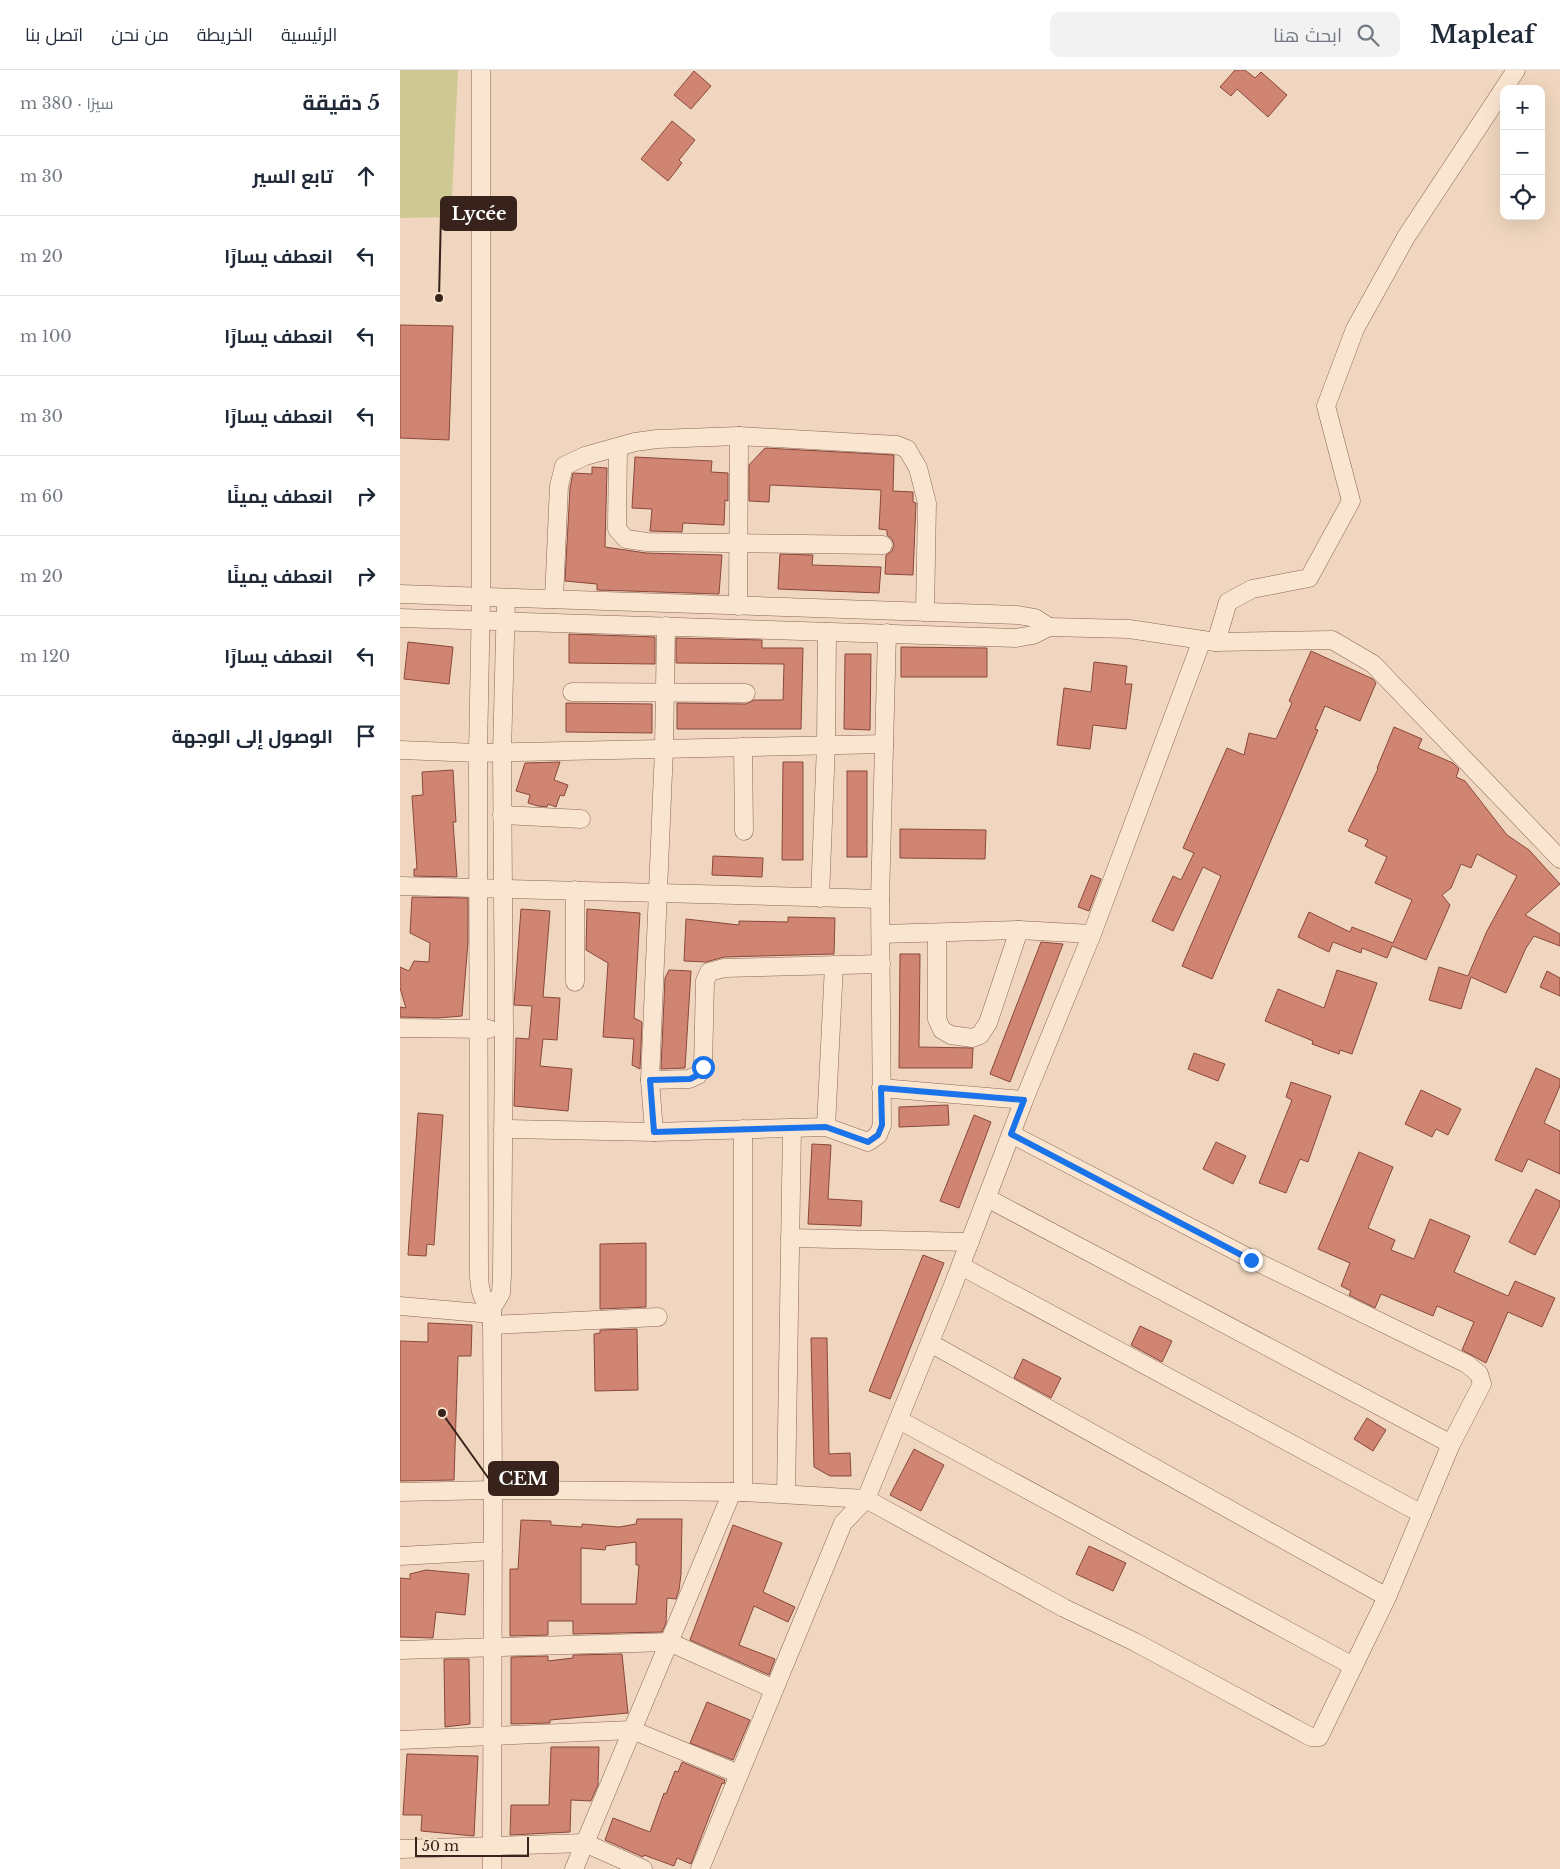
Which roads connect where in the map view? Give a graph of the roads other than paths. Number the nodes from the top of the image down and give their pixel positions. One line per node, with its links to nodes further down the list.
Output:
1 (481, 70): 8 (street)
2 (1516, 70): 20 (street)
3 (739, 436): 4 (street); 5 (street); 12 (street)
4 (618, 447): 5 (street); 10 (street)
5 (739, 542): 6 (street); 11 (street)
6 (883, 545)
7 (400, 594): 8 (street)
8 (481, 597): 9 (street); 14 (street)
9 (506, 598): 10 (street); 15 (street)
10 (554, 599): 11 (street)
11 (738, 606): 12 (street)
12 (925, 612): 17 (street)
13 (400, 618): 14 (street)
14 (480, 620): 15 (street); 29 (street)
15 (506, 621): 16 (street); 30 (street)
16 (666, 626): 18 (street); 22 (street)
17 (1049, 627): 19 (street); 20 (street)
18 (827, 632): 19 (street); 25 (street)
19 (887, 634): 24 (street)
20 (1209, 641): 34 (street); 45 (street)
21 (572, 692): 22 (street)
22 (665, 693): 23 (street); 27 (street)
23 (746, 693)
24 (884, 744): 25 (street); 41 (street)
25 (826, 745): 26 (street); 40 (street)
26 (743, 747): 27 (street); 33 (street)
27 (664, 749): 30 (street); 39 (street)
28 (400, 750): 29 (street)
29 (478, 753): 30 (street); 36 (street)
30 (502, 753): 31 (street)
31 (502, 815): 32 (street); 37 (street)
32 (581, 819)
33 (744, 831)
34 (1560, 859)
35 (400, 886): 36 (street)
36 (480, 887): 37 (street); 50 (street)
37 (502, 888): 38 (street); 51 (street)
38 (575, 890): 39 (street); 48 (street)
39 (657, 893): 40 (street); 52 (street)
40 (820, 898): 41 (street)
41 (880, 899): 44 (street)
42 (1019, 930): 43 (street); 43 (street); 45 (street)
43 (937, 933): 44 (street)
44 (881, 934): 46 (street)
45 (1092, 934): 54 (street)
46 (881, 964): 47 (street); 53 (street)
47 (834, 966): 52 (street); 55 (street)
48 (575, 982)
49 (400, 1028): 50 (street)
50 (478, 1029): 51 (street); 66 (street)
51 (504, 1029): 57 (street)
52 (650, 1080): 59 (street)
53 (881, 1088): 54 (street); 55 (street)
54 (1024, 1100): 60 (street)
55 (826, 1127): 56 (street)
56 (792, 1128): 58 (street); 62 (street)
57 (503, 1129): 59 (street); 66 (street)
58 (743, 1129): 59 (street); 73 (street)
59 (654, 1132)
60 (1011, 1134): 61 (street); 70 (street)
61 (986, 1198): 63 (street); 70 (street)
62 (790, 1238): 63 (street); 74 (street)
63 (970, 1242): 64 (street)
64 (961, 1266): 68 (street); 76 (street)
65 (400, 1306): 66 (street)
66 (492, 1316): 67 (street); 71 (street)
67 (658, 1317)
68 (930, 1343): 69 (street); 79 (street)
69 (899, 1420): 75 (street); 83 (street)
70 (1451, 1444): 76 (street)
71 (493, 1490): 72 (street); 73 (street); 77 (street)
72 (400, 1492)
73 (737, 1492): 74 (street); 80 (street)
74 (786, 1494): 75 (street)
75 (866, 1499): 83 (street); 84 (street)
76 (1422, 1514): 79 (street)
77 (493, 1551): 78 (street); 81 (street)
78 (400, 1556)
79 (1387, 1597): 83 (street)
80 (669, 1642): 81 (street); 84 (street); 85 (street)
81 (493, 1647): 82 (street); 86 (street)
82 (400, 1650)
83 (1354, 1666)
84 (774, 1689): 88 (street)
85 (632, 1730): 86 (street); 88 (street); 89 (street)
86 (493, 1736): 87 (street); 90 (street)
87 (400, 1740)
88 (739, 1774): 95 (street)
89 (585, 1843): 90 (street); 93 (street); 94 (street)
90 (492, 1846): 91 (street); 92 (street)
91 (400, 1850)
92 (492, 1869)
93 (574, 1869)
94 (643, 1869)
95 (700, 1869)

